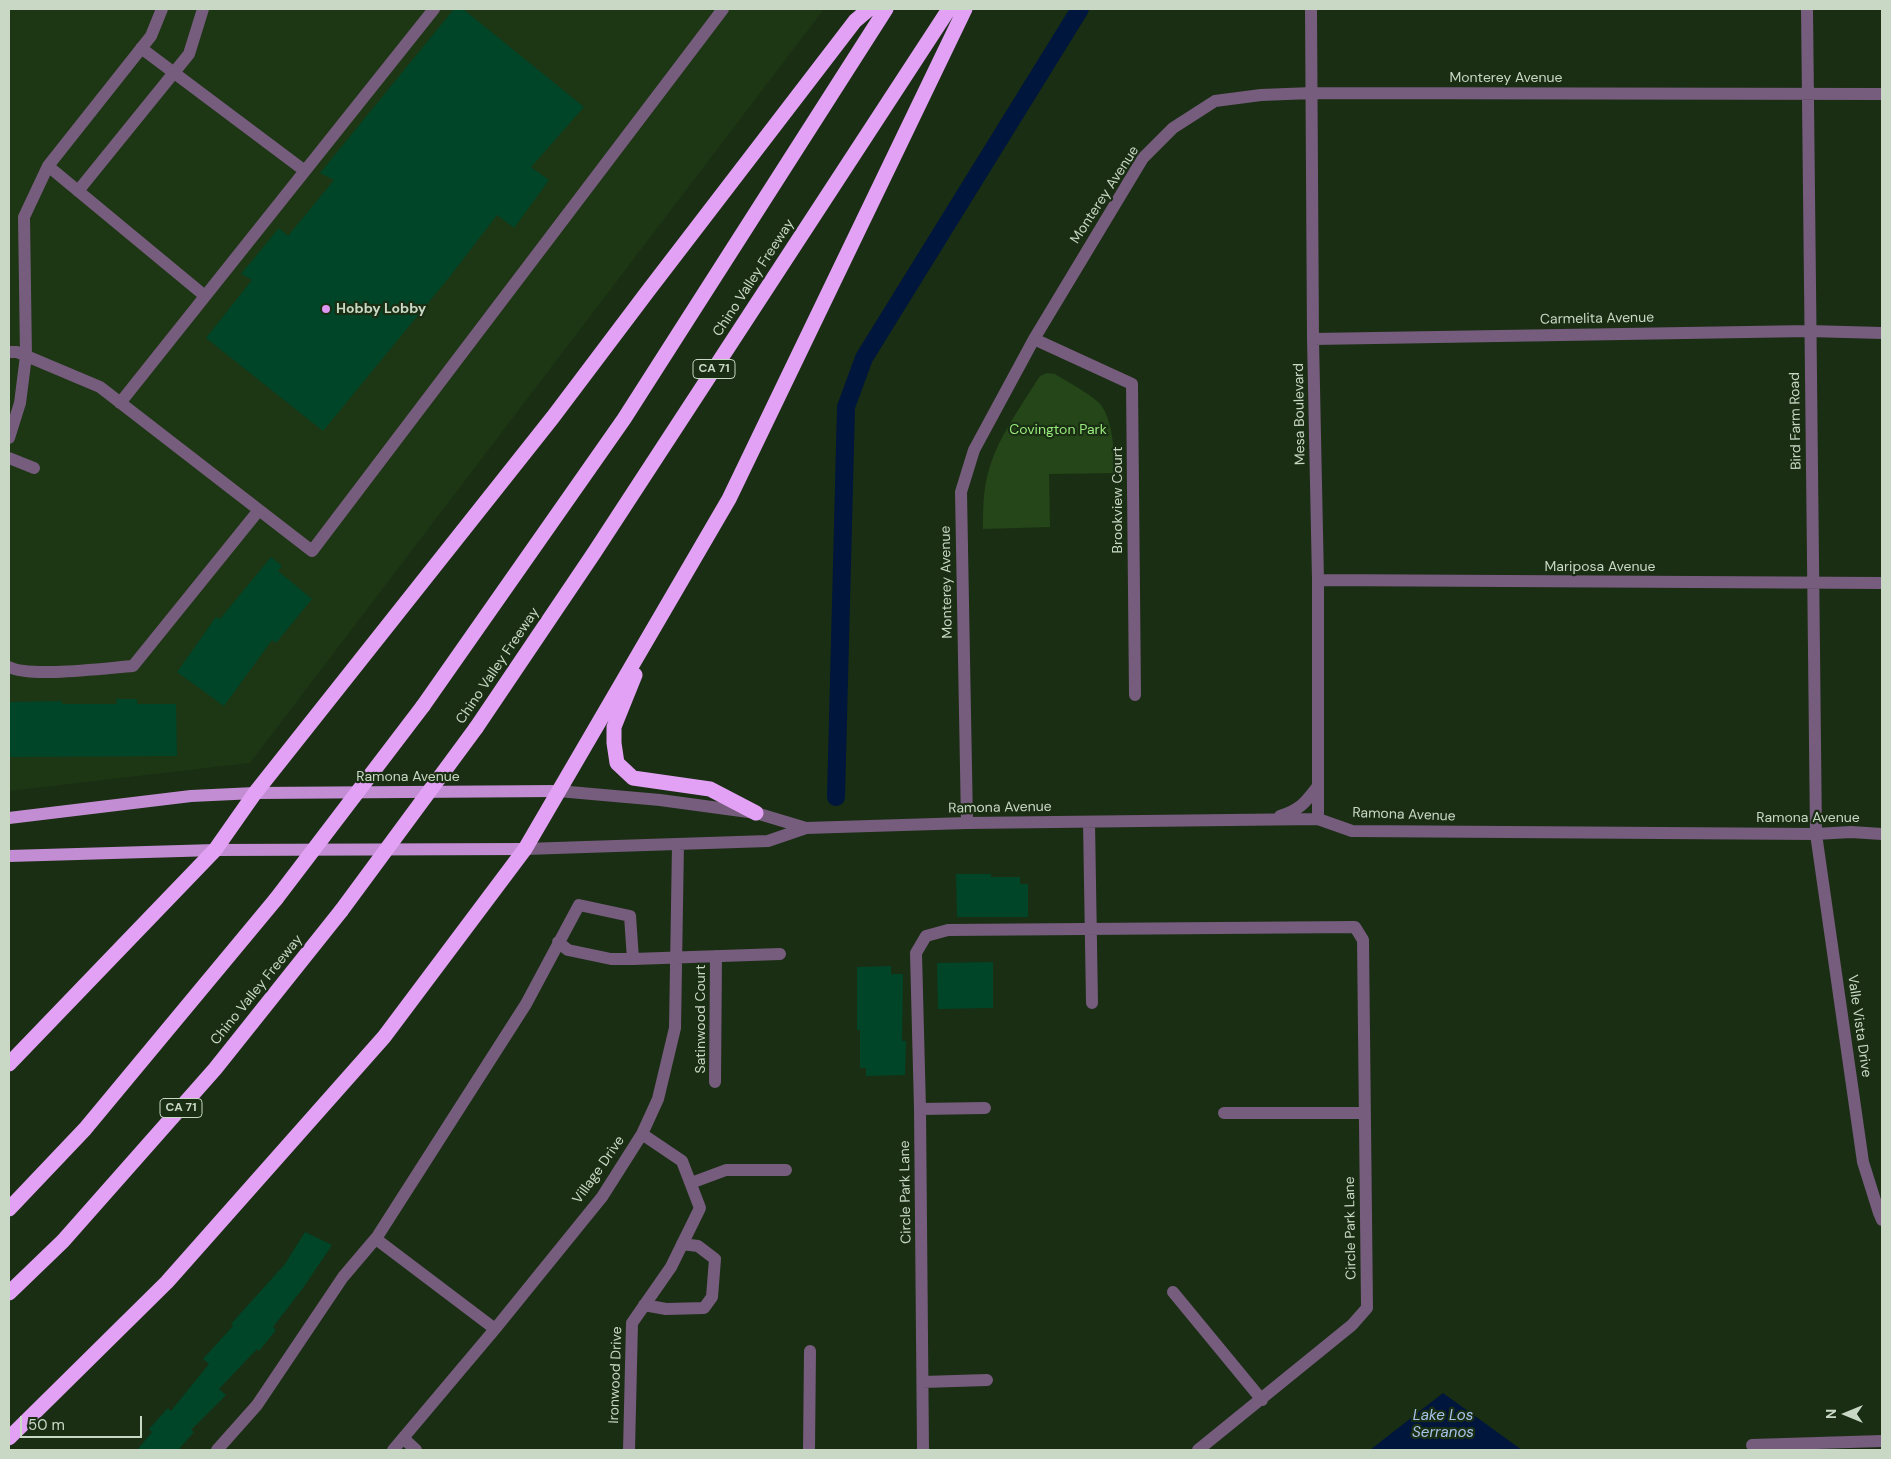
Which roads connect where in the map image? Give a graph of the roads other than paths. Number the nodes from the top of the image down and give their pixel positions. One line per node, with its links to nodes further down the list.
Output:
1 (162, 9): 11 (street)
2 (203, 9): 12 (street)
3 (434, 9): 17 (street)
4 (723, 9): 30 (street)
5 (869, 9): 39 (highway)
6 (886, 9): 69 (highway, bridge)
7 (949, 9): 74 (highway, Chino Valley Freeway / CA 71, bridge)
8 (965, 9): 34 (highway)
9 (1311, 9): 13 (street, Mesa Boulevard)
10 (1807, 9): 14 (street, Bird Farm Road)
11 (141, 48): 12 (street); 16 (street)
12 (174, 73): 17 (street); 18 (street)
13 (1312, 93): 14 (street, Monterey Avenue); 22 (street, Monterey Avenue); 23 (street, Mesa Boulevard)
14 (1807, 94): 15 (street, Monterey Avenue); 20 (street, Bird Farm Road)
15 (1882, 94)
16 (48, 166): 18 (street); 25 (street)
17 (305, 171): 19 (street)
18 (78, 191): 19 (street)
19 (205, 296): 26 (street)
20 (1810, 331): 21 (street, Carmelita Avenue); 23 (street, Carmelita Avenue); 33 (street, Bird Farm Road)
21 (1882, 333)
22 (1034, 339): 36 (street, Brookview Court); 45 (street, Monterey Avenue)
23 (1313, 339): 31 (street, Mesa Boulevard)
24 (9, 352): 25 (street)
25 (26, 356): 26 (street); 27 (street)
26 (120, 403): 30 (street)
27 (9, 438)
28 (9, 458): 29 (street)
29 (34, 468)
30 (259, 510): 35 (street)
31 (1318, 580): 33 (street, Mariposa Avenue); 37 (street, Mesa Boulevard)
32 (1882, 583): 33 (street, Mariposa Avenue)
33 (1813, 584): 47 (street, Bird Farm Road)
34 (653, 630): 38 (highway); 40 (highway)
35 (9, 666)
36 (1135, 695)
37 (1318, 786): 42 (street, Mesa Boulevard); 43 (street)
38 (558, 791): 39 (main road, Ramona Avenue); 40 (street, Ramona Avenue); 50 (highway)
39 (255, 793): 41 (main road, Ramona Avenue); 51 (highway)
40 (756, 813): 46 (street, Ramona Avenue)
41 (9, 818)
42 (1318, 819): 43 (street, Ramona Avenue); 47 (street, Ramona Avenue)
43 (1257, 820): 44 (street, Ramona Avenue)
44 (1089, 822): 45 (street, Ramona Avenue); 53 (street)
45 (967, 823): 46 (street, Ramona Avenue)
46 (806, 828): 49 (street, Ramona Avenue)
47 (1816, 834): 48 (street, Ramona Avenue); 70 (street, Valle Vista Drive)
48 (1882, 834)
49 (678, 844): 50 (street, Ramona Avenue); 57 (street, Village Drive)
50 (525, 848): 51 (main road, Ramona Avenue); 81 (highway)
51 (215, 850): 52 (main road, Ramona Avenue); 60 (highway)
52 (9, 856)
53 (1091, 928): 59 (street); 63 (street, Circle Park Lane); 65 (street, Circle Park Lane)
54 (558, 942): 58 (street, Satinwood Court); 58 (street); 71 (street)
55 (780, 954): 56 (street, Satinwood Court)
56 (716, 956): 57 (street, Satinwood Court); 61 (street, Satinwood Court)
57 (677, 957): 58 (street, Satinwood Court); 66 (street, Village Drive)
58 (632, 959)
59 (1092, 1003)
60 (9, 1064)
61 (716, 1082)
62 (986, 1108): 63 (street)
63 (920, 1109): 79 (street, Circle Park Lane)
64 (1224, 1113): 65 (street)
65 (1364, 1113): 80 (street, Circle Park Lane)
66 (642, 1134): 68 (street, Ironwood Drive); 76 (street, Village Drive)
67 (786, 1170): 68 (street)
68 (691, 1183): 72 (street, Ironwood Drive)
69 (9, 1209)
70 (1882, 1220)
71 (376, 1239): 76 (street); 85 (street)
72 (682, 1244): 75 (street, Ironwood Drive); 75 (street)
73 (1173, 1292): 80 (street)
74 (9, 1293)
75 (644, 1305): 88 (street, Ironwood Drive)
76 (495, 1329): 82 (street, Village Drive)
77 (810, 1350): 89 (street)
78 (986, 1380): 79 (street)
79 (923, 1382): 90 (street, Circle Park Lane)
80 (1262, 1400): 91 (street, Circle Park Lane)
81 (9, 1438)
82 (403, 1438): 86 (street, Village Drive); 87 (street)
83 (1882, 1441): 84 (street)
84 (1752, 1445)
85 (217, 1450)
86 (393, 1450)
87 (416, 1450)
88 (629, 1450)
89 (809, 1450)
90 (924, 1450)
91 (1198, 1450)

